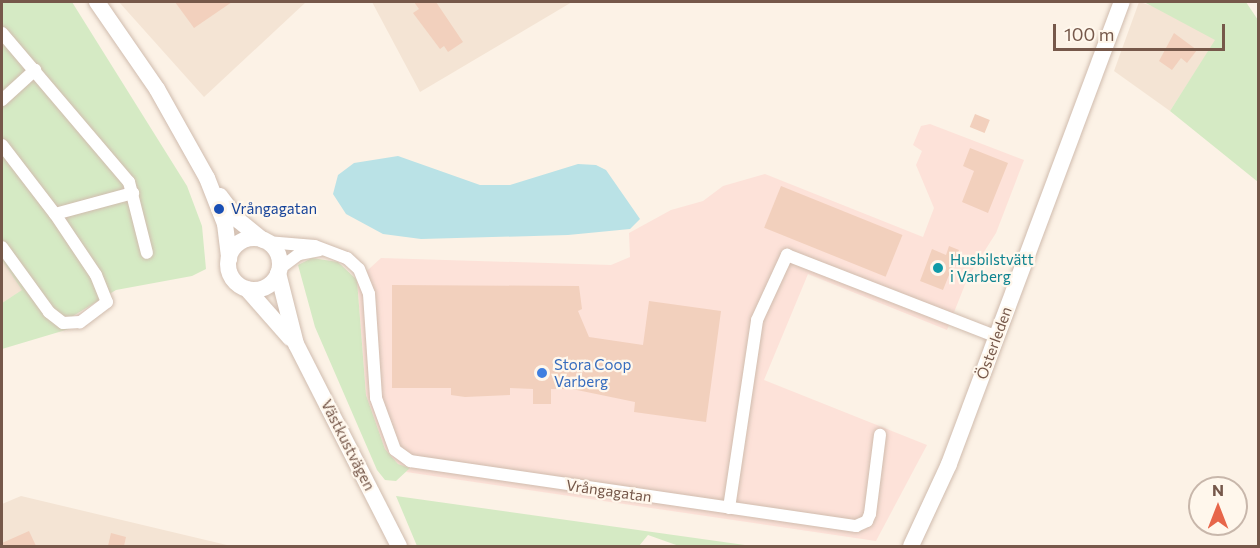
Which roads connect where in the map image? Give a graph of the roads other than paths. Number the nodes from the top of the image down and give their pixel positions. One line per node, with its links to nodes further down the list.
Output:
1 (97, 2): 7 (street, Västkustvägen)
2 (1122, 2): 17 (street, Österleden)
3 (2, 33): 4 (street)
4 (35, 70): 5 (street); 8 (street)
5 (2, 100)
6 (2, 145): 9 (street)
7 (207, 178): 10 (street, Västkustvägen); 14 (street, Västkustvägen)
8 (132, 193): 9 (street); 13 (street)
9 (56, 214): 11 (street)
10 (265, 241): 12 (street, Vrångagatan); 14 (street); 15 (street, Västkustvägen)
11 (2, 247)
12 (327, 250): 15 (street); 20 (street, Vrångagatan)
13 (147, 253)
14 (229, 259): 16 (street, Västkustvägen)
15 (279, 271): 16 (street); 18 (street, Västkustvägen)
16 (248, 289): 18 (street, Västkustvägen)
17 (997, 337): 20 (street); 22 (street, Österleden)
18 (296, 344): 21 (street, Västkustvägen)
19 (880, 435): 20 (street, Vrångagatan)
20 (729, 508)
21 (399, 546)
22 (911, 546)

